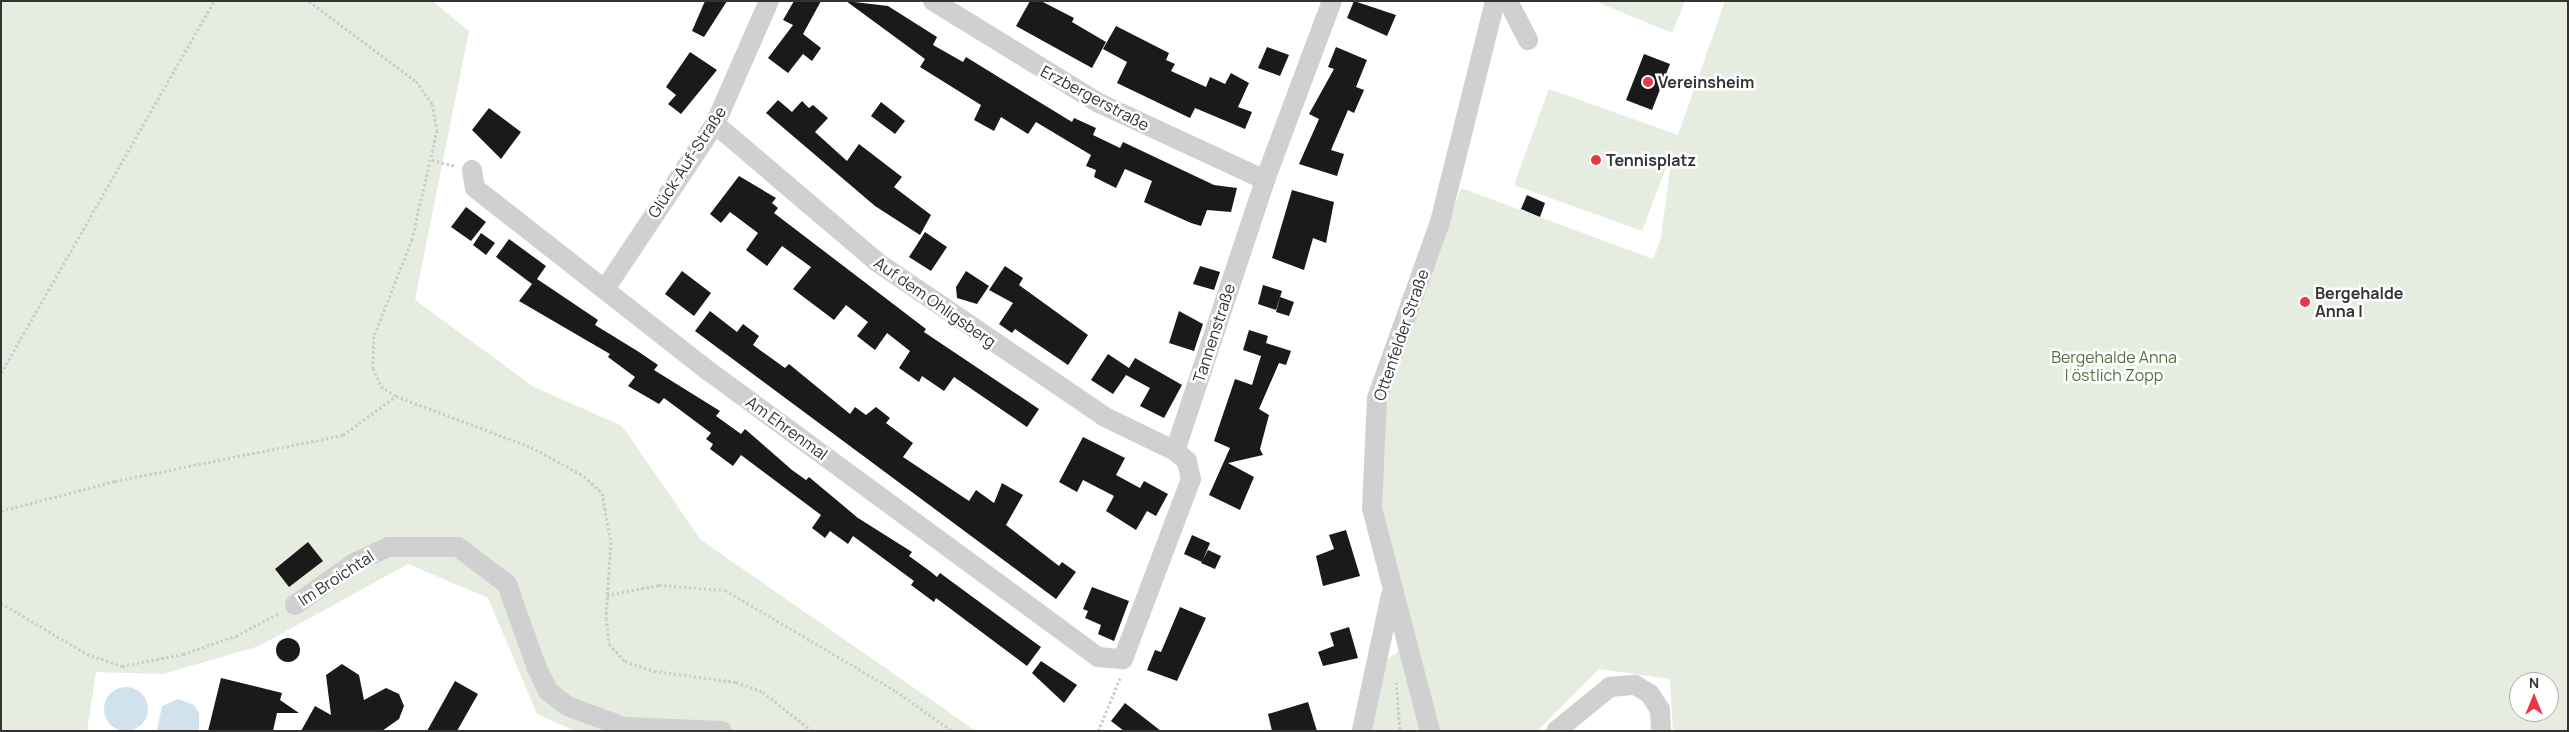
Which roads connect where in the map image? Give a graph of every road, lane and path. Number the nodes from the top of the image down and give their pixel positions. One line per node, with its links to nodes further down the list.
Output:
1 (214, 1): 13 (path)
2 (309, 1): 14 (path)
3 (769, 1): 9 (street, Glück-Auf-Straße)
4 (933, 1): 11 (street, Erzbergerstraße)
5 (1332, 1): 11 (street, Tannenstraße)
6 (1495, 1): 17 (street, Ottenfelder Straße)
7 (1508, 1): 8 (street)
8 (1528, 40)
9 (716, 124): 12 (street, Glück-Auf-Straße); 15 (street, Auf dem Ohligsberg)
10 (472, 170): 12 (street, Am Ehrenmal)
11 (1265, 180): 15 (street, Tannenstraße)
12 (605, 289): 21 (street, Am Ehrenmal)
13 (1, 373)
14 (396, 396): 16 (path); 18 (path)
15 (1175, 451): 21 (street)
16 (1, 511)
17 (1392, 591): 23 (street); 28 (street, Ottenfelder Straße)
18 (607, 595): 25 (path); 26 (path)
19 (1, 604): 20 (path, Im Broichtal)
20 (296, 605): 22 (street, Im Broichtal)
21 (1123, 659): 27 (path)
22 (653, 730): 24 (street, Im Broichtal)
23 (1362, 730)
24 (722, 731)
25 (812, 731)
26 (952, 731)
27 (1098, 731)
28 (1430, 731)
29 (1556, 731): 30 (street)
30 (1661, 731)

